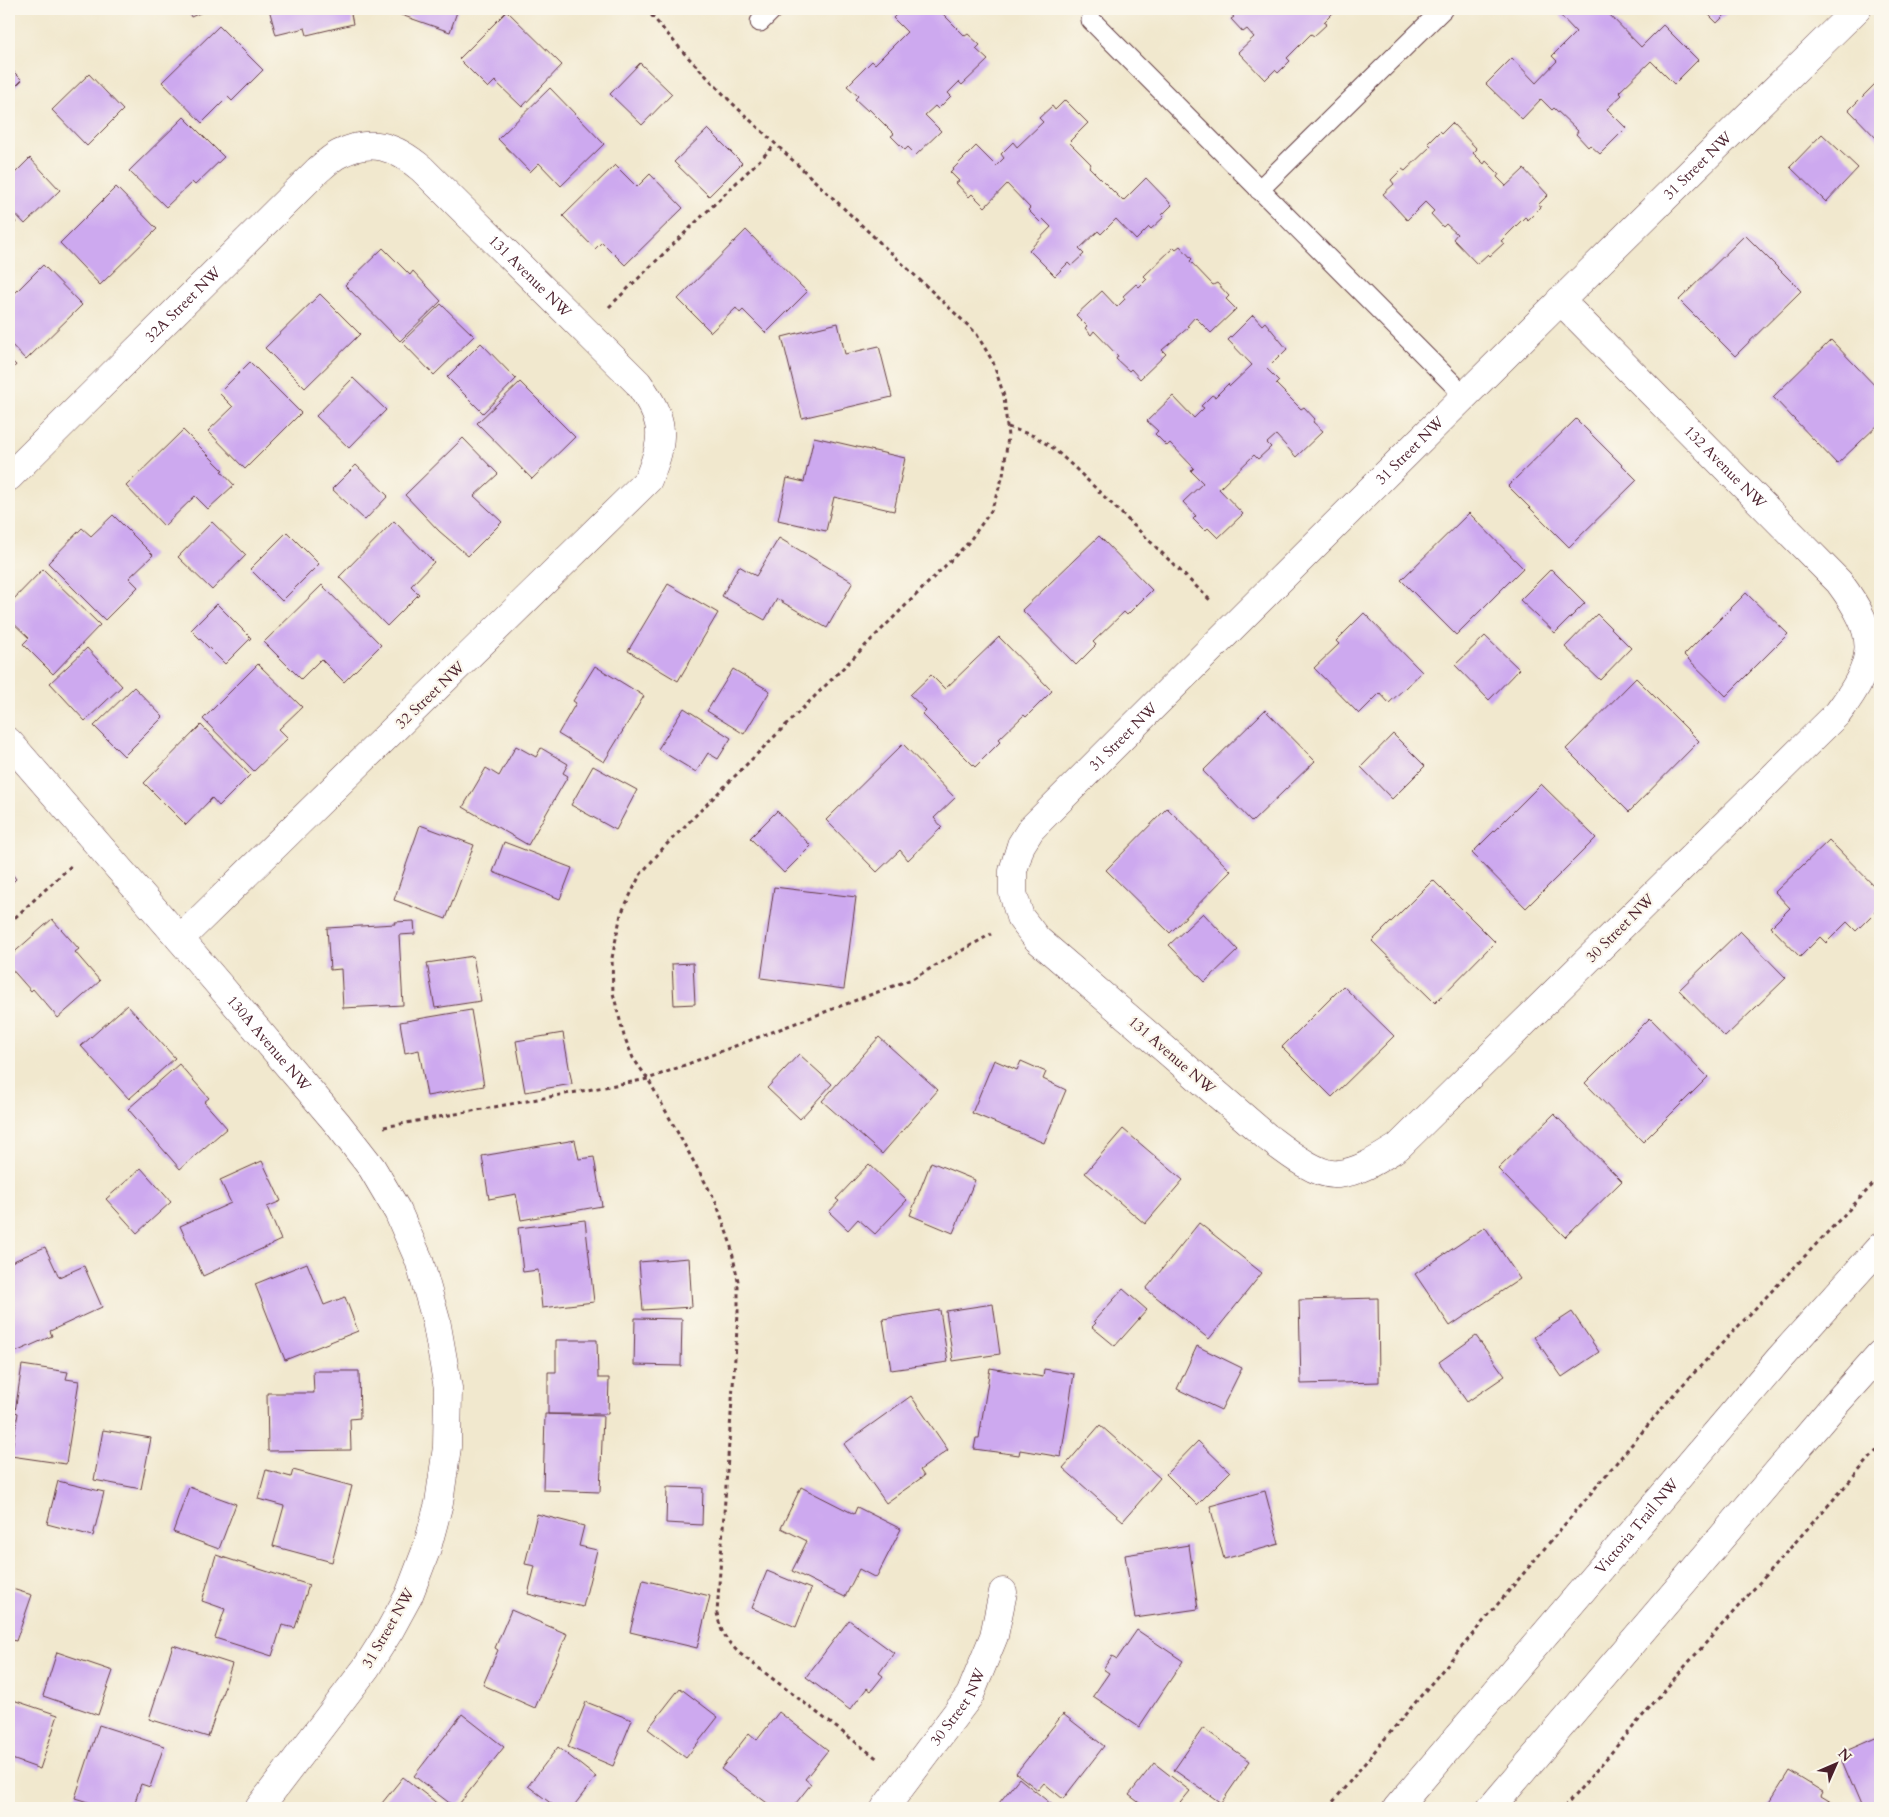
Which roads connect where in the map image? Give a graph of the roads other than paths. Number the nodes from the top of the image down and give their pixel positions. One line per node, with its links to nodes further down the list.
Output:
1 (773, 9): 5 (lane)
2 (1443, 9): 7 (lane)
3 (1857, 9): 8 (street, 31 Street NW)
4 (1091, 20): 7 (lane)
5 (760, 22)
6 (367, 145): 10 (street, 131 Avenue NW); 11 (street, 32A Street NW)
7 (1259, 190): 9 (lane)
8 (1560, 300): 9 (street, 31 Street NW); 12 (street, 132 Avenue NW)
9 (1464, 396): 14 (street, 31 Street NW)
10 (661, 440): 15 (street, 32 Street NW)
11 (9, 477)
12 (1869, 647): 16 (street, 30 Street NW)
13 (9, 742): 15 (street, 130A Avenue NW)
14 (1020, 917): 16 (street, 131 Avenue NW)
15 (180, 939): 19 (street, 130A Avenue NW)
16 (1336, 1175)
17 (1880, 1247): 23 (street, Victoria Trail NW)
18 (1880, 1354): 24 (street)
19 (448, 1388): 21 (street, 31 Street NW)
20 (1003, 1592): 22 (street, 30 Street NW)
21 (259, 1808)
22 (885, 1808)
23 (1397, 1808)
24 (1491, 1808)

